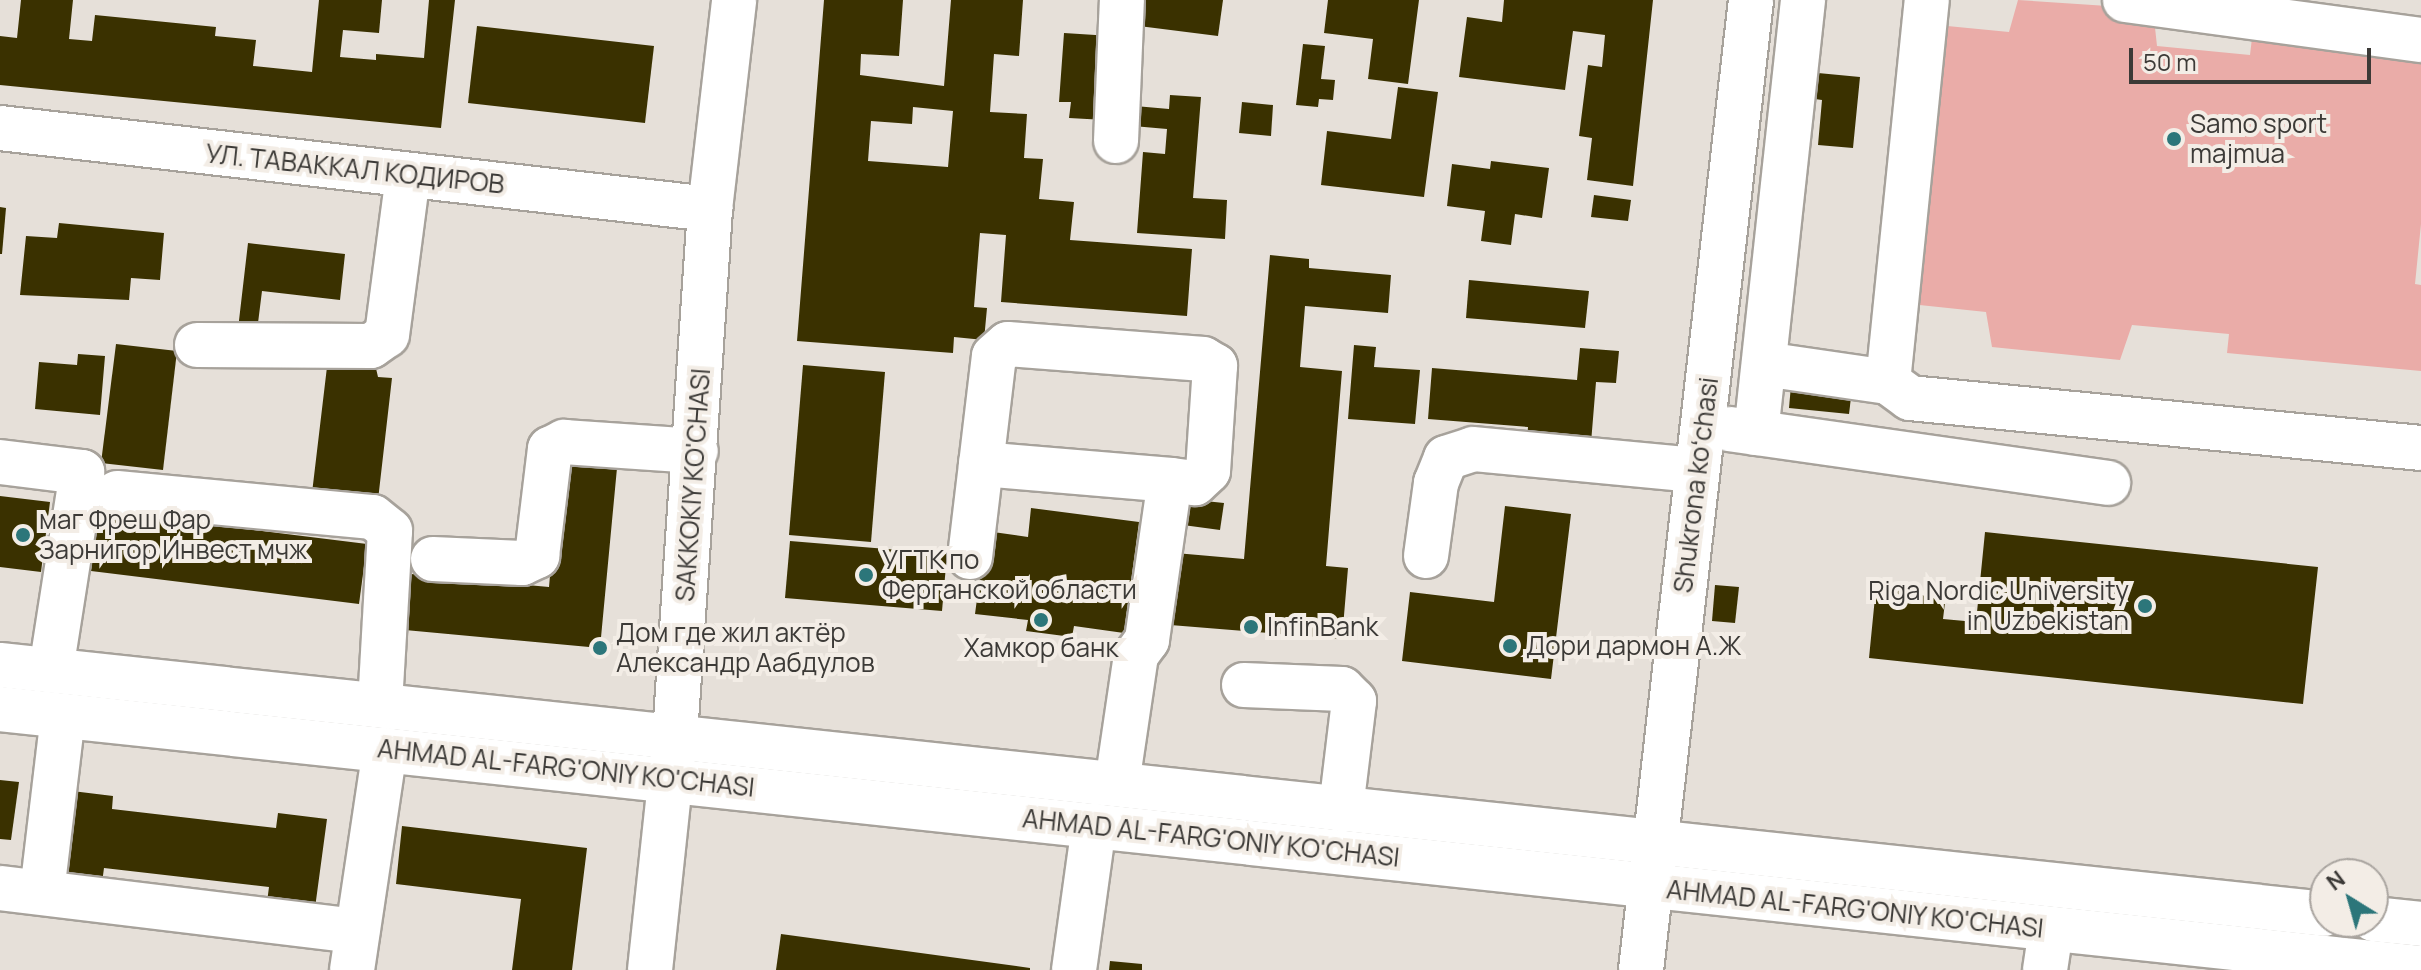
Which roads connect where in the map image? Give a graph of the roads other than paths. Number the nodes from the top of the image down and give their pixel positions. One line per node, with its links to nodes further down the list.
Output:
1 (734, 0): 11 (main road, SAKKOKIY KO'CHASI)
2 (1122, 0): 9 (main road)
3 (1751, 0): 15 (main road, Shukrona koʻchasi)
4 (1803, 0): 13 (main road)
5 (1927, 0): 14 (main road)
6 (2125, 0): 7 (main road)
7 (2421, 40)
8 (0, 128): 10 (main road, УЛ. ТАВАККАЛ КОДИРОВ)
9 (1116, 141)
10 (408, 175): 11 (main road, УЛ. ТАВАККАЛ КОДИРОВ); 12 (main road)
11 (710, 209): 18 (main road, SAKKOKIY KO'CHASI)
12 (197, 345)
13 (1764, 364): 14 (main road); 16 (main road)
14 (1888, 382): 17 (main road)
15 (1702, 425): 16 (main road); 21 (main road, Shukrona koʻchasi)
16 (1756, 433): 23 (main road)
17 (2421, 448)
18 (696, 451): 27 (main road); 34 (main road, SAKKOKIY KO'CHASI)
19 (0, 462): 29 (main road)
20 (981, 464): 22 (main road); 22 (main road); 26 (main road)
21 (1697, 470): 25 (main road); 40 (main road, Shukrona koʻchasi)
22 (1170, 480): 37 (main road)
23 (2108, 483)
24 (117, 493): 31 (main road)
25 (1426, 556)
26 (970, 557)
27 (433, 559)
28 (0, 665): 29 (main road, AHMAD AL-FARG'ONIY KO'CHASI)
29 (51, 671): 31 (main road, AHMAD AL-FARG'ONIY KO'CHASI)
30 (1244, 685): 38 (main road)
31 (380, 704): 34 (main road, AHMAD AL-FARG'ONIY KO'CHASI)
32 (0, 709): 33 (main road, AHMAD AL-FARG'ONIY KO'CHASI)
33 (63, 716): 35 (main road, AHMAD AL-FARG'ONIY KO'CHASI); 42 (main road)
34 (675, 735): 36 (main road, SAKKOKIY KO'CHASI); 37 (main road, AHMAD AL-FARG'ONIY KO'CHASI)
35 (385, 749): 36 (main road, AHMAD AL-FARG'ONIY KO'CHASI); 47 (main road)
36 (671, 778): 39 (main road, AHMAD AL-FARG'ONIY KO'CHASI); 49 (main road, SAKKOKIY KO'CHASI)
37 (1117, 784): 38 (main road, AHMAD AL-FARG'ONIY KO'CHASI)
38 (1341, 809): 40 (main road, AHMAD AL-FARG'ONIY KO'CHASI)
39 (1094, 825): 41 (main road, AHMAD AL-FARG'ONIY KO'CHASI); 50 (main road)
40 (1654, 844): 41 (main road, Shukrona koʻchasi); 43 (main road, AHMAD AL-FARG'ONIY KO'CHASI)
41 (1650, 888): 46 (main road, AHMAD AL-FARG'ONIY KO'CHASI); 51 (main road, Shukrona koʻchasi)
42 (21, 890): 47 (main road)
43 (2309, 912)
44 (2389, 921): 45 (main road)
45 (2421, 924)
46 (2048, 950): 48 (main road, AHMAD AL-FARG'ONIY KO'CHASI)
47 (354, 951)
48 (2421, 968)
49 (650, 970)
50 (1074, 970)
51 (1641, 970)

